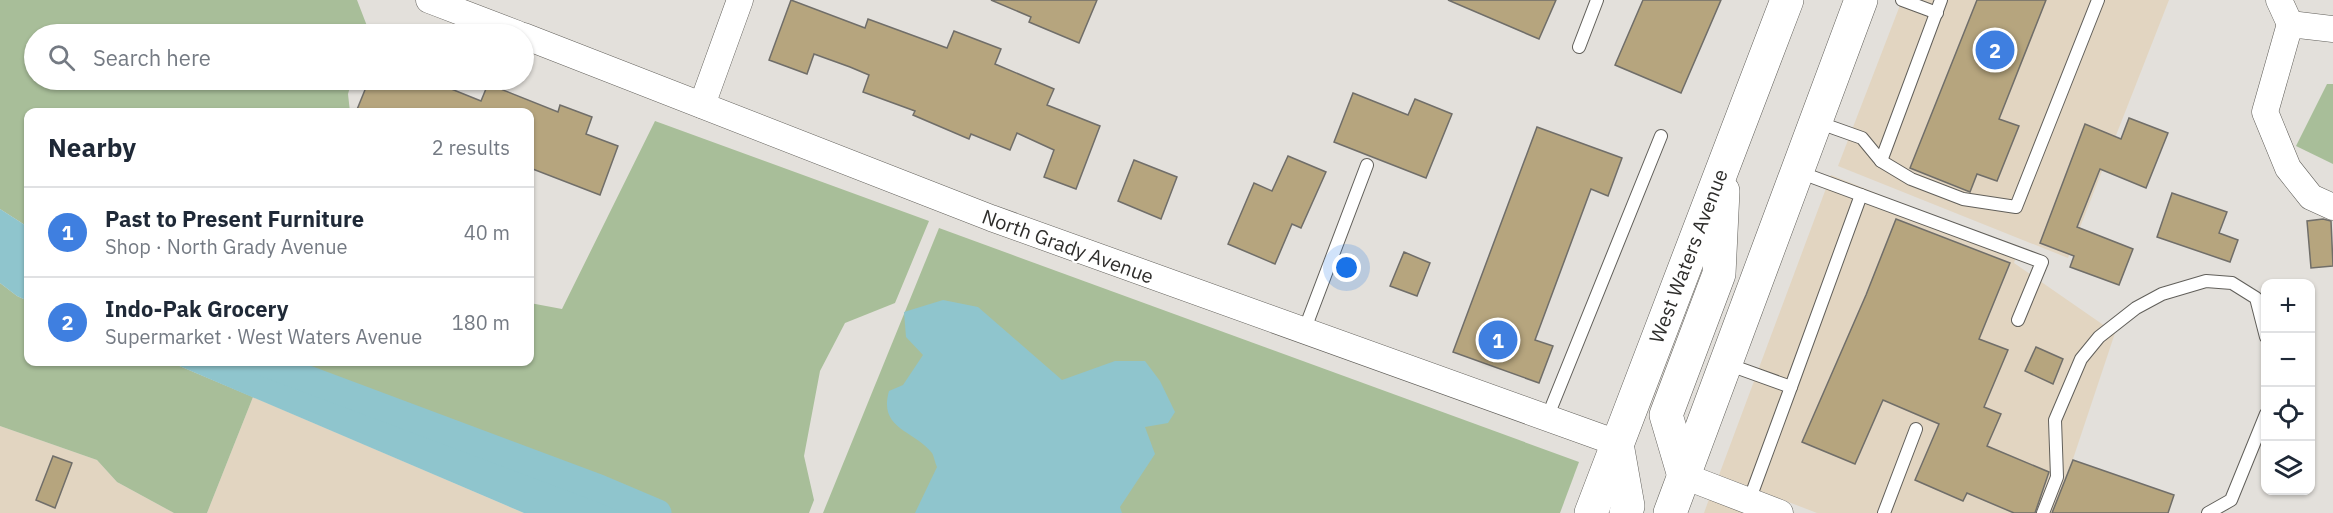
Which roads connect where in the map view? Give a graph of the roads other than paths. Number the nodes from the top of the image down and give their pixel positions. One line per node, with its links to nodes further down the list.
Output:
1 (429, 0): 11 (street)
2 (740, 0): 16 (street)
3 (1597, 0): 15 (lane)
4 (1787, 0): 20 (main road, West Waters Avenue)
5 (1861, 0): 17 (main road)
6 (1902, 0): 10 (lane)
7 (1941, 0): 10 (lane)
8 (2098, 0): 19 (lane)
9 (2279, 0): 12 (street)
10 (1937, 13): 19 (lane)
11 (492, 24)
12 (2290, 24): 13 (street); 24 (street)
13 (2333, 29)
14 (534, 40): 16 (street, North Grady Avenue)
15 (1579, 47)
16 (702, 105): 26 (street, North Grady Avenue)
17 (1816, 122): 19 (lane); 22 (main road)
18 (1660, 136): 30 (lane)
19 (1881, 161)
20 (1725, 162): 33 (main road, West Waters Avenue); 34 (main road)
21 (1367, 165): 26 (lane)
22 (1797, 171): 23 (lane); 28 (main road)
23 (1861, 195): 25 (lane); 29 (lane)
24 (2333, 207)
25 (2018, 320)
26 (1304, 331): 30 (street, North Grady Avenue)
27 (2264, 333): 41 (lane)
28 (1726, 364): 29 (lane); 34 (main road)
29 (1791, 387): 35 (lane)
30 (1547, 418): 33 (street, North Grady Avenue)
31 (2261, 424): 42 (lane)
32 (1916, 429): 40 (lane)
33 (1617, 443): 36 (main road, West Waters Avenue); 37 (main road)
34 (1684, 476): 35 (street); 38 (main road)
35 (1749, 501): 39 (street)
36 (1591, 513)
37 (1626, 513)
38 (1670, 513)
39 (1780, 513)
40 (1884, 513)
41 (2043, 513)
42 (2208, 513)

